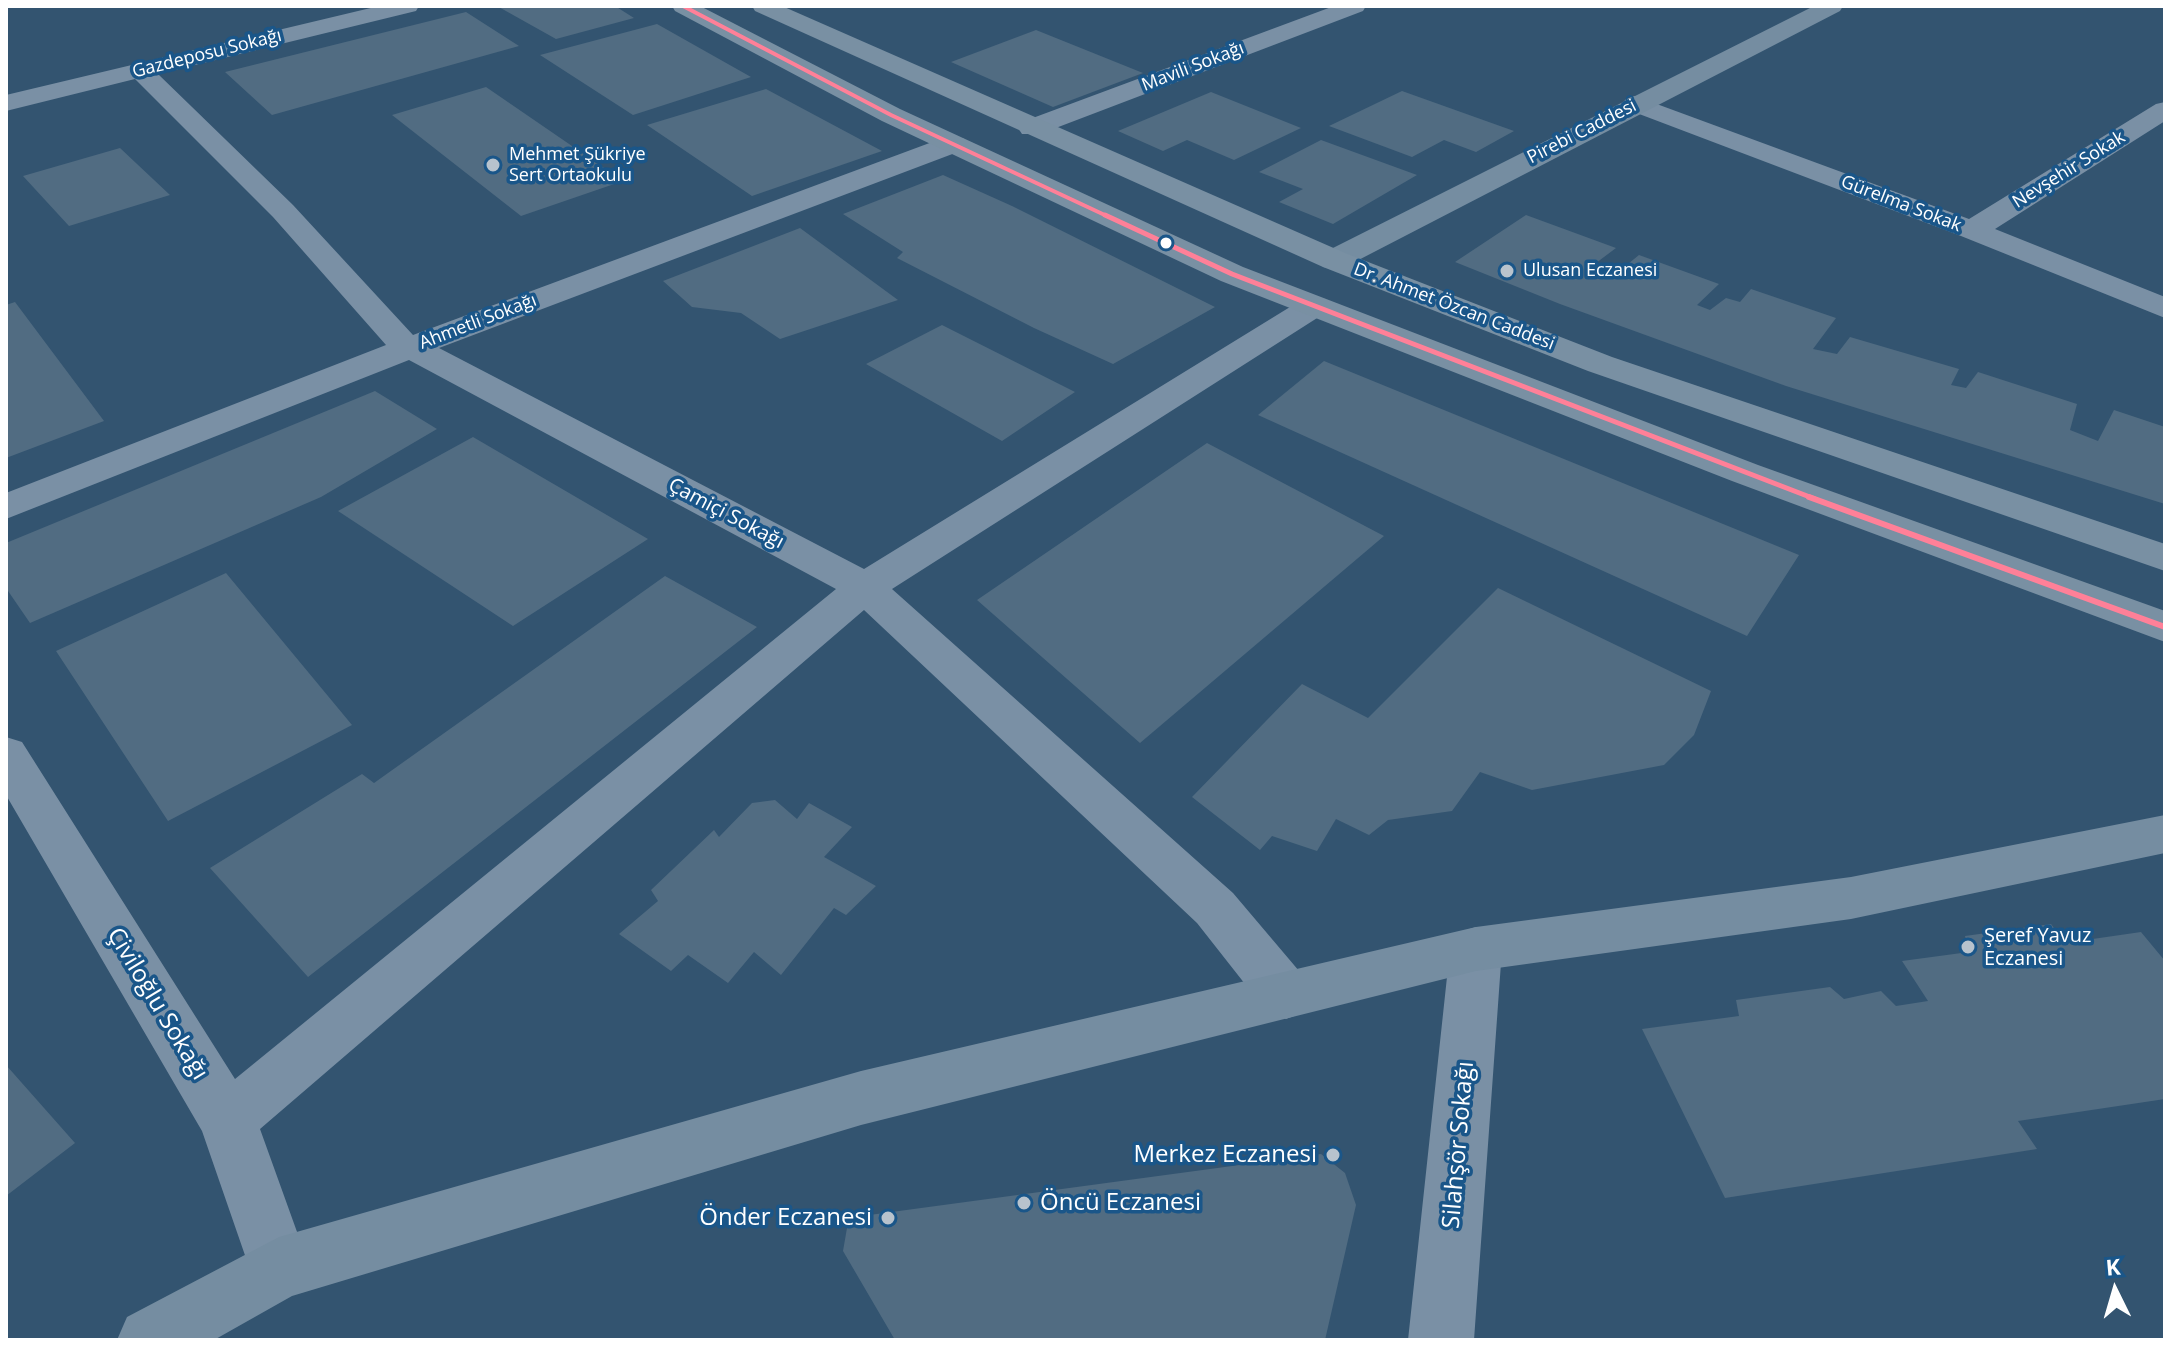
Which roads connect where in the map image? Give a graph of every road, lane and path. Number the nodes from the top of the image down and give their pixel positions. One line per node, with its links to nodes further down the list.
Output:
1 (408, 6): 6 (street, Gazdeposu Sokağı)
2 (683, 6): 11 (main road)
3 (763, 6): 10 (main road, Dr. Ahmet Özcan Caddesi)
4 (1355, 6): 10 (street, Mavili Sokağı)
5 (1832, 6): 8 (street, Pirebi Caddesi)
6 (140, 70): 7 (street, Gazdeposu Sokağı); 16 (street, Çamiçi Sokağı)
7 (6, 103)
8 (1635, 104): 12 (street, Gürelma Sokak); 13 (street, Pirebi Caddesi)
9 (2165, 110): 12 (street, Nevşehir Sokak)
10 (1031, 128): 13 (main road, Dr. Ahmet Özcan Caddesi)
11 (953, 144): 14 (main road); 16 (street, Ahmetli Sokağı)
12 (1972, 230): 15 (street, Gürelma Sokak)
13 (1334, 260): 18 (main road, Dr. Ahmet Özcan Caddesi)
14 (1314, 306): 19 (street); 20 (main road)
15 (2165, 308)
16 (411, 347): 17 (street, Ahmetli Sokağı); 19 (street, Çamiçi Sokağı)
17 (6, 507)
18 (2165, 558)
19 (865, 587): 24 (street, Çamiçi Sokağı); 25 (street)
20 (2165, 627)
21 (6, 754): 25 (street, Çiviloğlu Sokağı)
22 (2165, 834): 23 (street)
23 (1476, 949): 24 (street); 28 (street, Silahşör Sokağı)
24 (1286, 995): 26 (street)
25 (228, 1120): 26 (street, Çiviloğlu Sokağı)
26 (279, 1268): 27 (street)
27 (150, 1340)
28 (1441, 1340)

